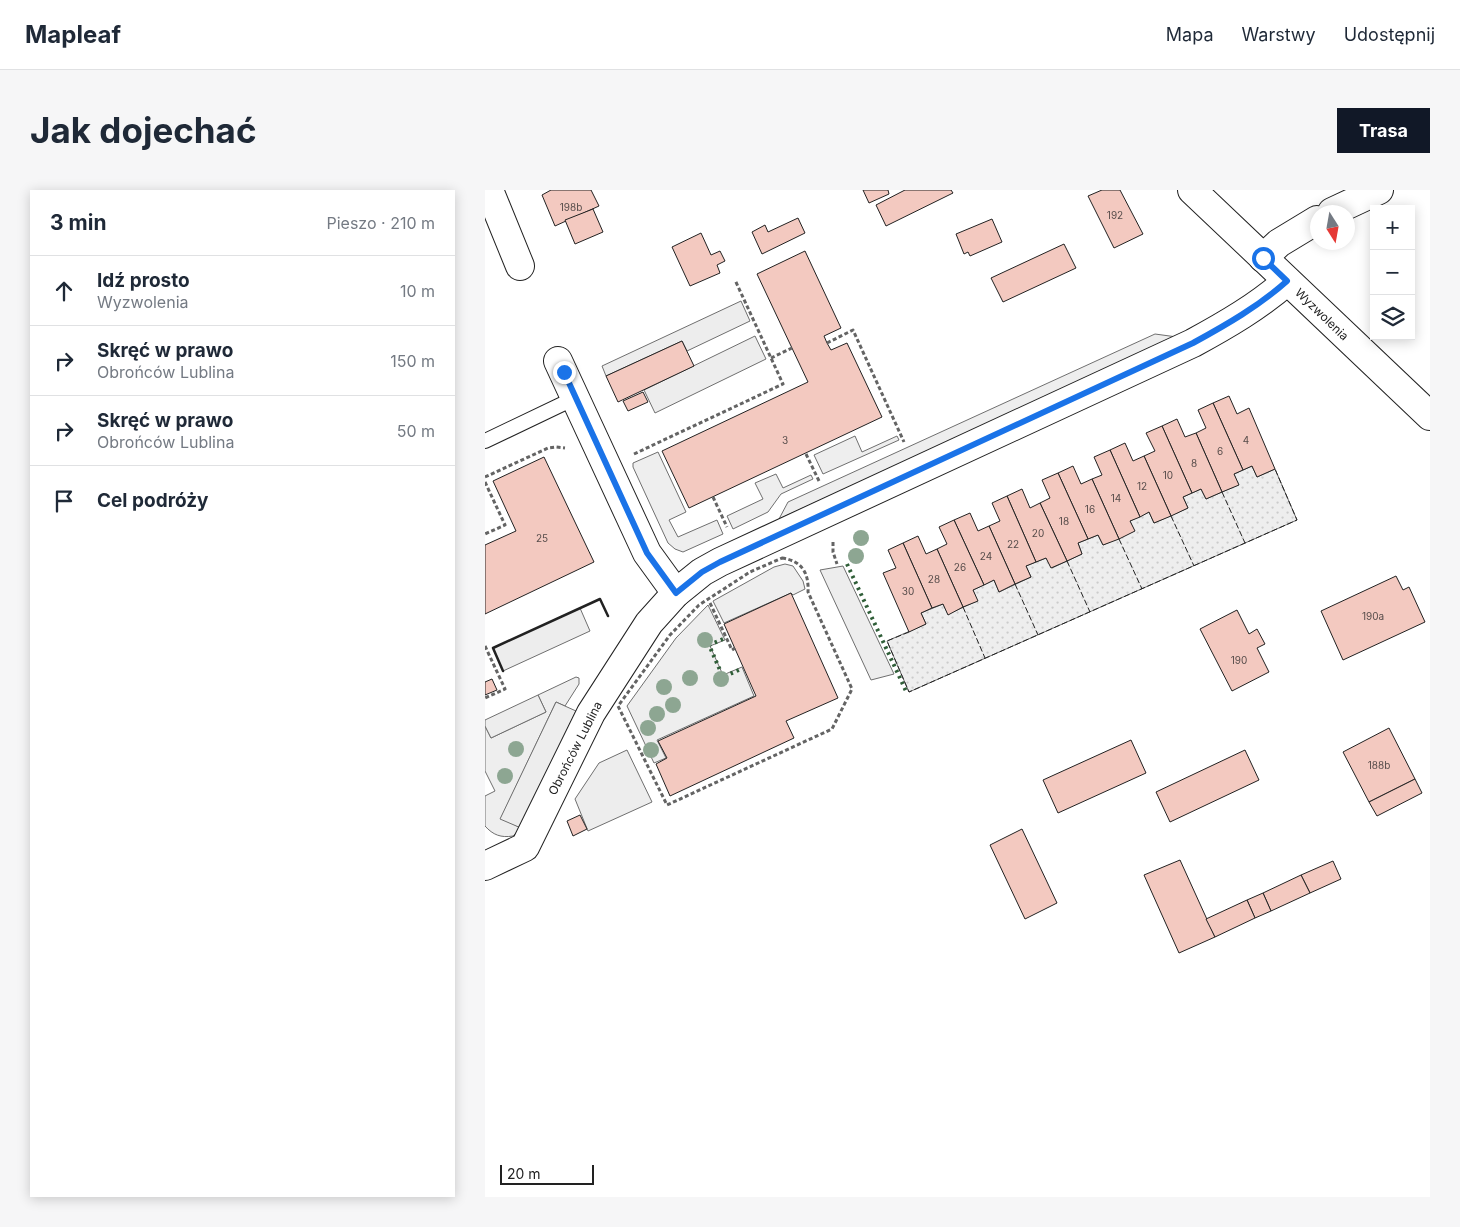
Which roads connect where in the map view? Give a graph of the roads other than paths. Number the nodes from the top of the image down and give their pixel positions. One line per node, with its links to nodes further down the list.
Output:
1 (489, 190): 7 (street)
2 (1192, 190): 6 (street, Wyzwolenia)
3 (1379, 190): 4 (street)
4 (1347, 205)
5 (1310, 224): 6 (street)
6 (1263, 258): 8 (street, Wyzwolenia)
7 (520, 266)
8 (1287, 281): 11 (street, Wyzwolenia); 13 (street, Obrońców Lublina)
9 (558, 361): 10 (street)
10 (575, 398): 12 (lane); 13 (street)
11 (1430, 416)
12 (485, 441)
13 (676, 593): 14 (street, Obrońców Lublina)
14 (485, 866)

